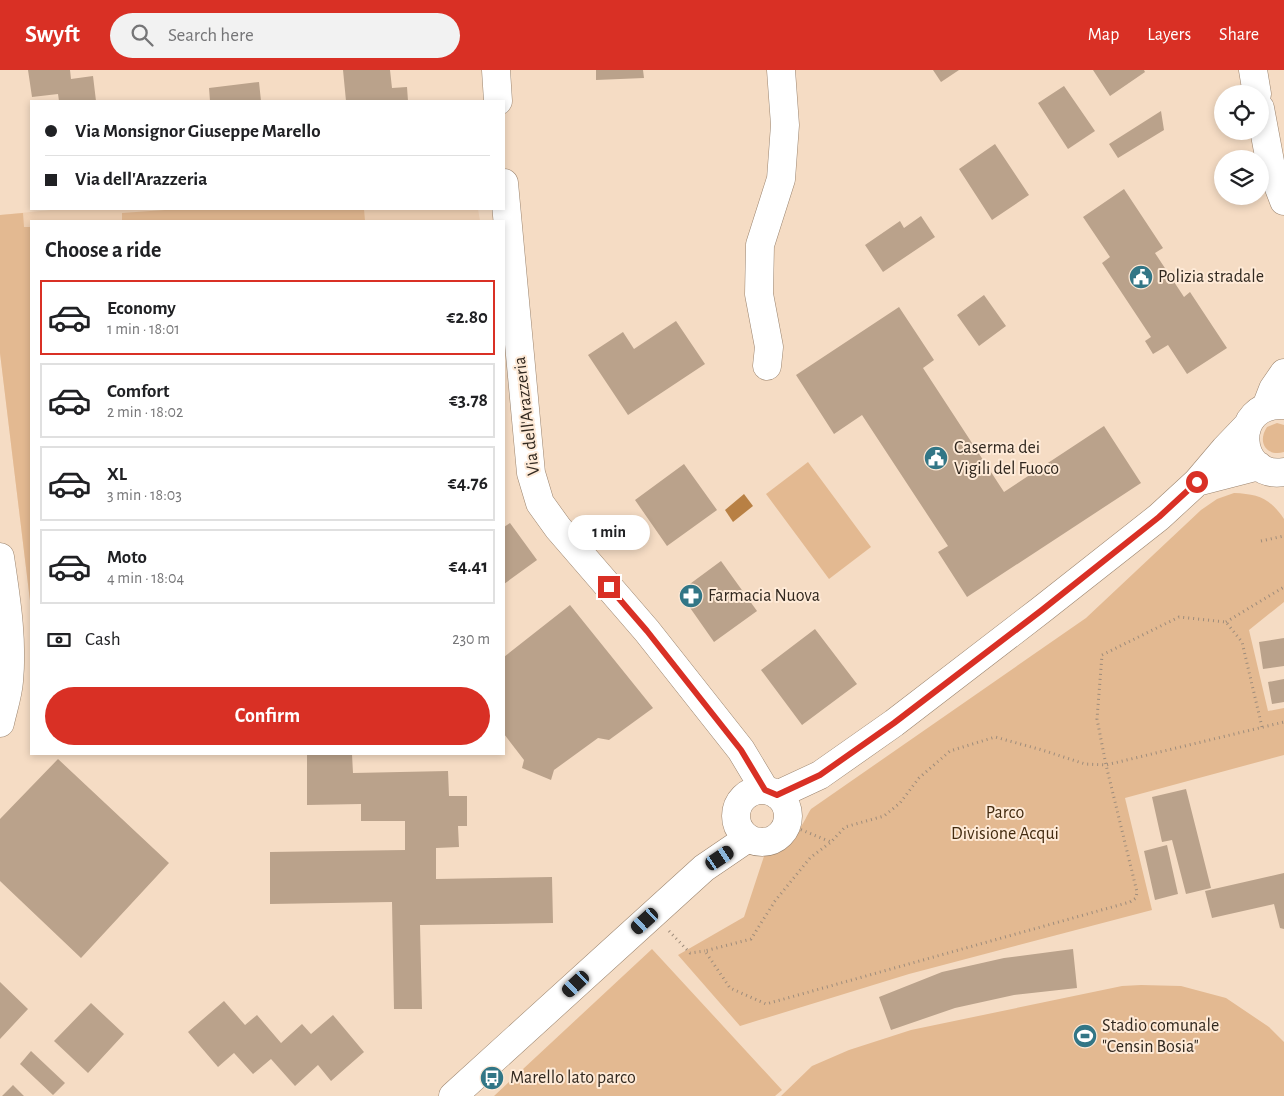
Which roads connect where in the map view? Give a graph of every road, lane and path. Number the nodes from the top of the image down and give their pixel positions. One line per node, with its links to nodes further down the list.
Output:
1 (496, 70): 5 (street)
2 (781, 70): 9 (street)
3 (1253, 70): 4 (street)
4 (1256, 85)
5 (498, 100)
6 (1266, 140): 8 (street)
7 (505, 194): 24 (street, Via dell'Arazzeria)
8 (1284, 201)
9 (767, 366)
10 (1284, 373): 11 (street)
11 (1275, 406): 12 (street)
12 (1247, 426): 13 (street); 14 (street)
13 (1274, 475): 14 (street)
14 (1197, 482): 24 (street)
15 (1284, 536): 16 (path)
16 (1261, 541)
17 (0, 557): 21 (street)
18 (1284, 587): 19 (path)
19 (1226, 622): 22 (path); 23 (path)
20 (1284, 722): 22 (path)
21 (0, 723)
22 (1262, 727): 23 (path)
23 (1106, 765): 25 (path); 27 (path)
24 (764, 811): 25 (path); 26 (street)
25 (831, 842): 27 (path)
26 (653, 914): 27 (path); 28 (street)
27 (704, 951)
28 (453, 1096)

